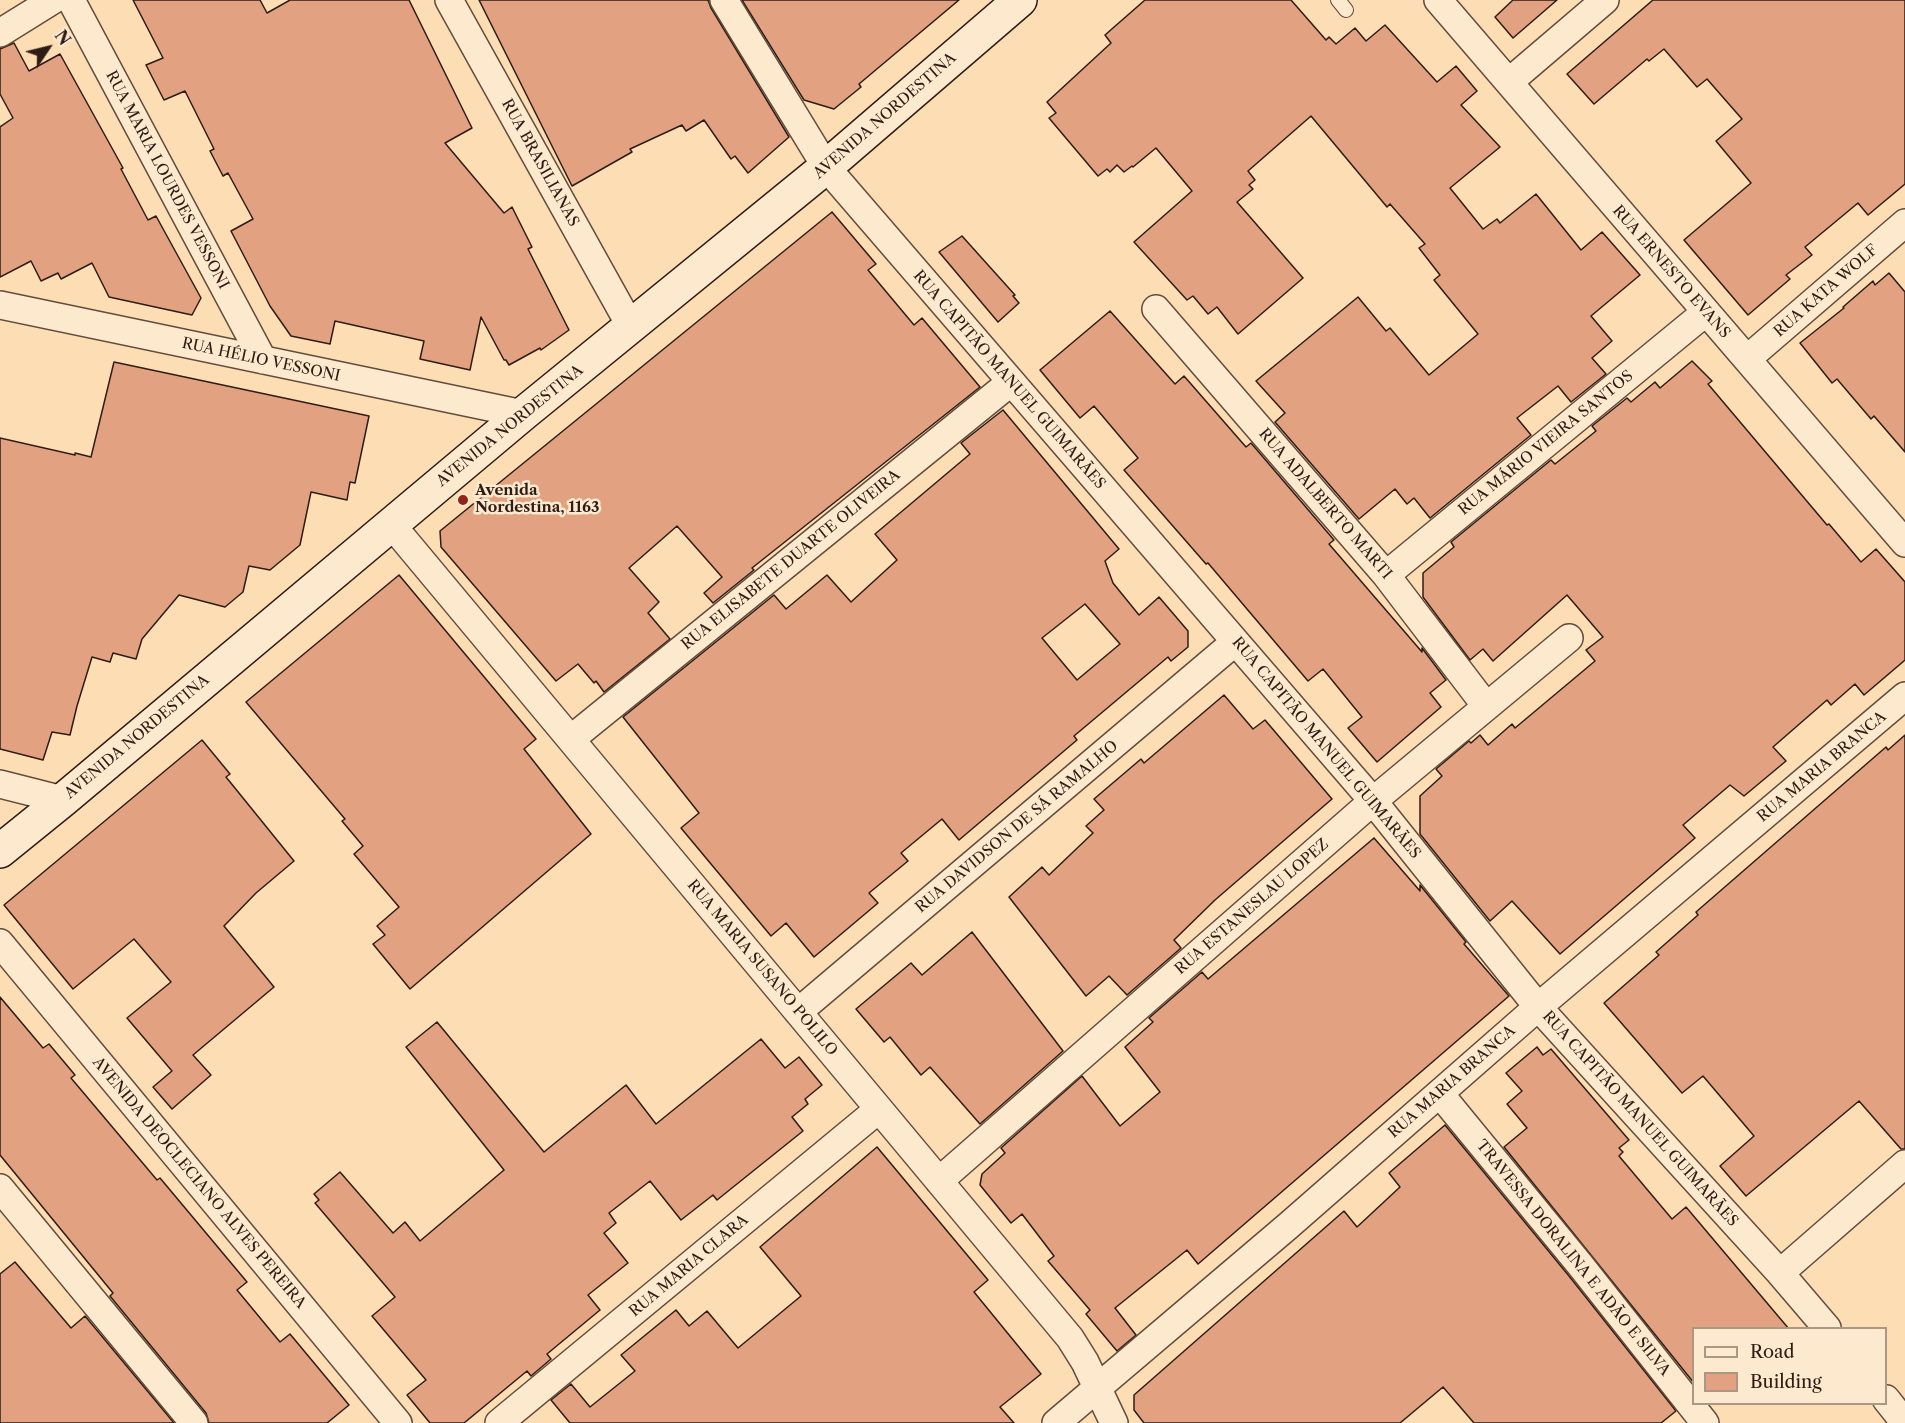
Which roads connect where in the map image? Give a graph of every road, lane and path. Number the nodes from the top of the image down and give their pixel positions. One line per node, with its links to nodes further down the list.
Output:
1 (53, 0): 8 (street)
2 (71, 0): 17 (street, RUA MARIA LOURDES VESSONI)
3 (449, 0): 15 (street, RUA BRASILIANAS)
4 (724, 0): 10 (street, RUA CAPITÃO MANUEL GUIMARÃES)
5 (1438, 0): 9 (street, RUA ERNESTO EVANS)
6 (1605, 0): 9 (street)
7 (1007, 4): 10 (main road, AVENIDA NORDESTINA)
8 (0, 33)
9 (1509, 82): 14 (street, RUA ERNESTO EVANS)
10 (826, 167): 15 (main road, AVENIDA NORDESTINA); 18 (street, RUA CAPITÃO MANUEL GUIMARÃES)
11 (1905, 223): 16 (street, RUA KATA WOLF)
12 (0, 305): 17 (street, RUA HÉLIO VESSONI)
13 (1156, 309): 22 (street, RUA ADALBERTO MARTI)
14 (1706, 312): 16 (street, RUA ERNESTO EVANS); 22 (street, RUA MÁRIO VIEIRA SANTOS)
15 (631, 327): 19 (main road, AVENIDA NORDESTINA)
16 (1747, 359): 21 (street, RUA ERNESTO EVANS)
17 (264, 360): 19 (street, RUA HÉLIO VESSONI)
18 (1011, 382): 24 (street, RUA CAPITÃO MANUEL GUIMARÃES); 27 (street, RUA ELISABETE DUARTE OLIVEIRA)
19 (523, 414): 20 (main road, AVENIDA NORDESTINA)
20 (391, 524): 27 (street, RUA MARIA SUSANO POLILO); 29 (main road, AVENIDA NORDESTINA)
21 (1905, 543)
22 (1386, 575): 26 (street, RUA ADALBERTO MARTI)
23 (1569, 638): 26 (street, RUA ESTANESLAU LOPEZ)
24 (1235, 642): 30 (street, RUA CAPITÃO MANUEL GUIMARÃES); 34 (street, RUA DAVIDSON DE SÁ RAMALHO)
25 (1905, 696): 33 (street, RUA MARIA BRANCA)
26 (1486, 706): 30 (street, RUA ESTANESLAU LOPEZ)
27 (571, 739): 34 (street, RUA MARIA SUSANO POLILO)
28 (0, 784): 29 (street)
29 (63, 800): 31 (main road, AVENIDA NORDESTINA)
30 (1374, 801): 33 (street, RUA CAPITÃO MANUEL GUIMARÃES); 38 (street, RUA ESTANESLAU LOPEZ)
31 (0, 851)
32 (0, 943): 45 (street, AVENIDA DEOCLECIANO ALVES PEREIRA)
33 (1538, 1007): 35 (street, RUA MARIA BRANCA); 40 (street, RUA CAPITÃO MANUEL GUIMARÃES)
34 (798, 1012): 36 (street, RUA MARIA SUSANO POLILO)
35 (1440, 1094): 42 (street, RUA MARIA BRANCA); 49 (street, TRAVESSA DORALINA E ADÃO E SILVA)
36 (879, 1109): 38 (street, RUA MARIA SUSANO POLILO); 46 (street, RUA MARIA CLARA)
37 (1905, 1164): 40 (street)
38 (939, 1181): 42 (street, RUA MARIA SUSANO POLILO)
39 (0, 1188): 44 (street)
40 (1780, 1273): 41 (street, RUA CAPITÃO MANUEL GUIMARÃES)
41 (1825, 1327)
42 (1097, 1388): 47 (street, RUA MARIA BRANCA); 48 (street, RUA MARIA SUSANO POLILO)
43 (1887, 1401): 50 (street)
44 (194, 1423)
45 (398, 1423)
46 (499, 1423)
47 (1056, 1423)
48 (1114, 1423)
49 (1705, 1423)
50 (1905, 1423)

